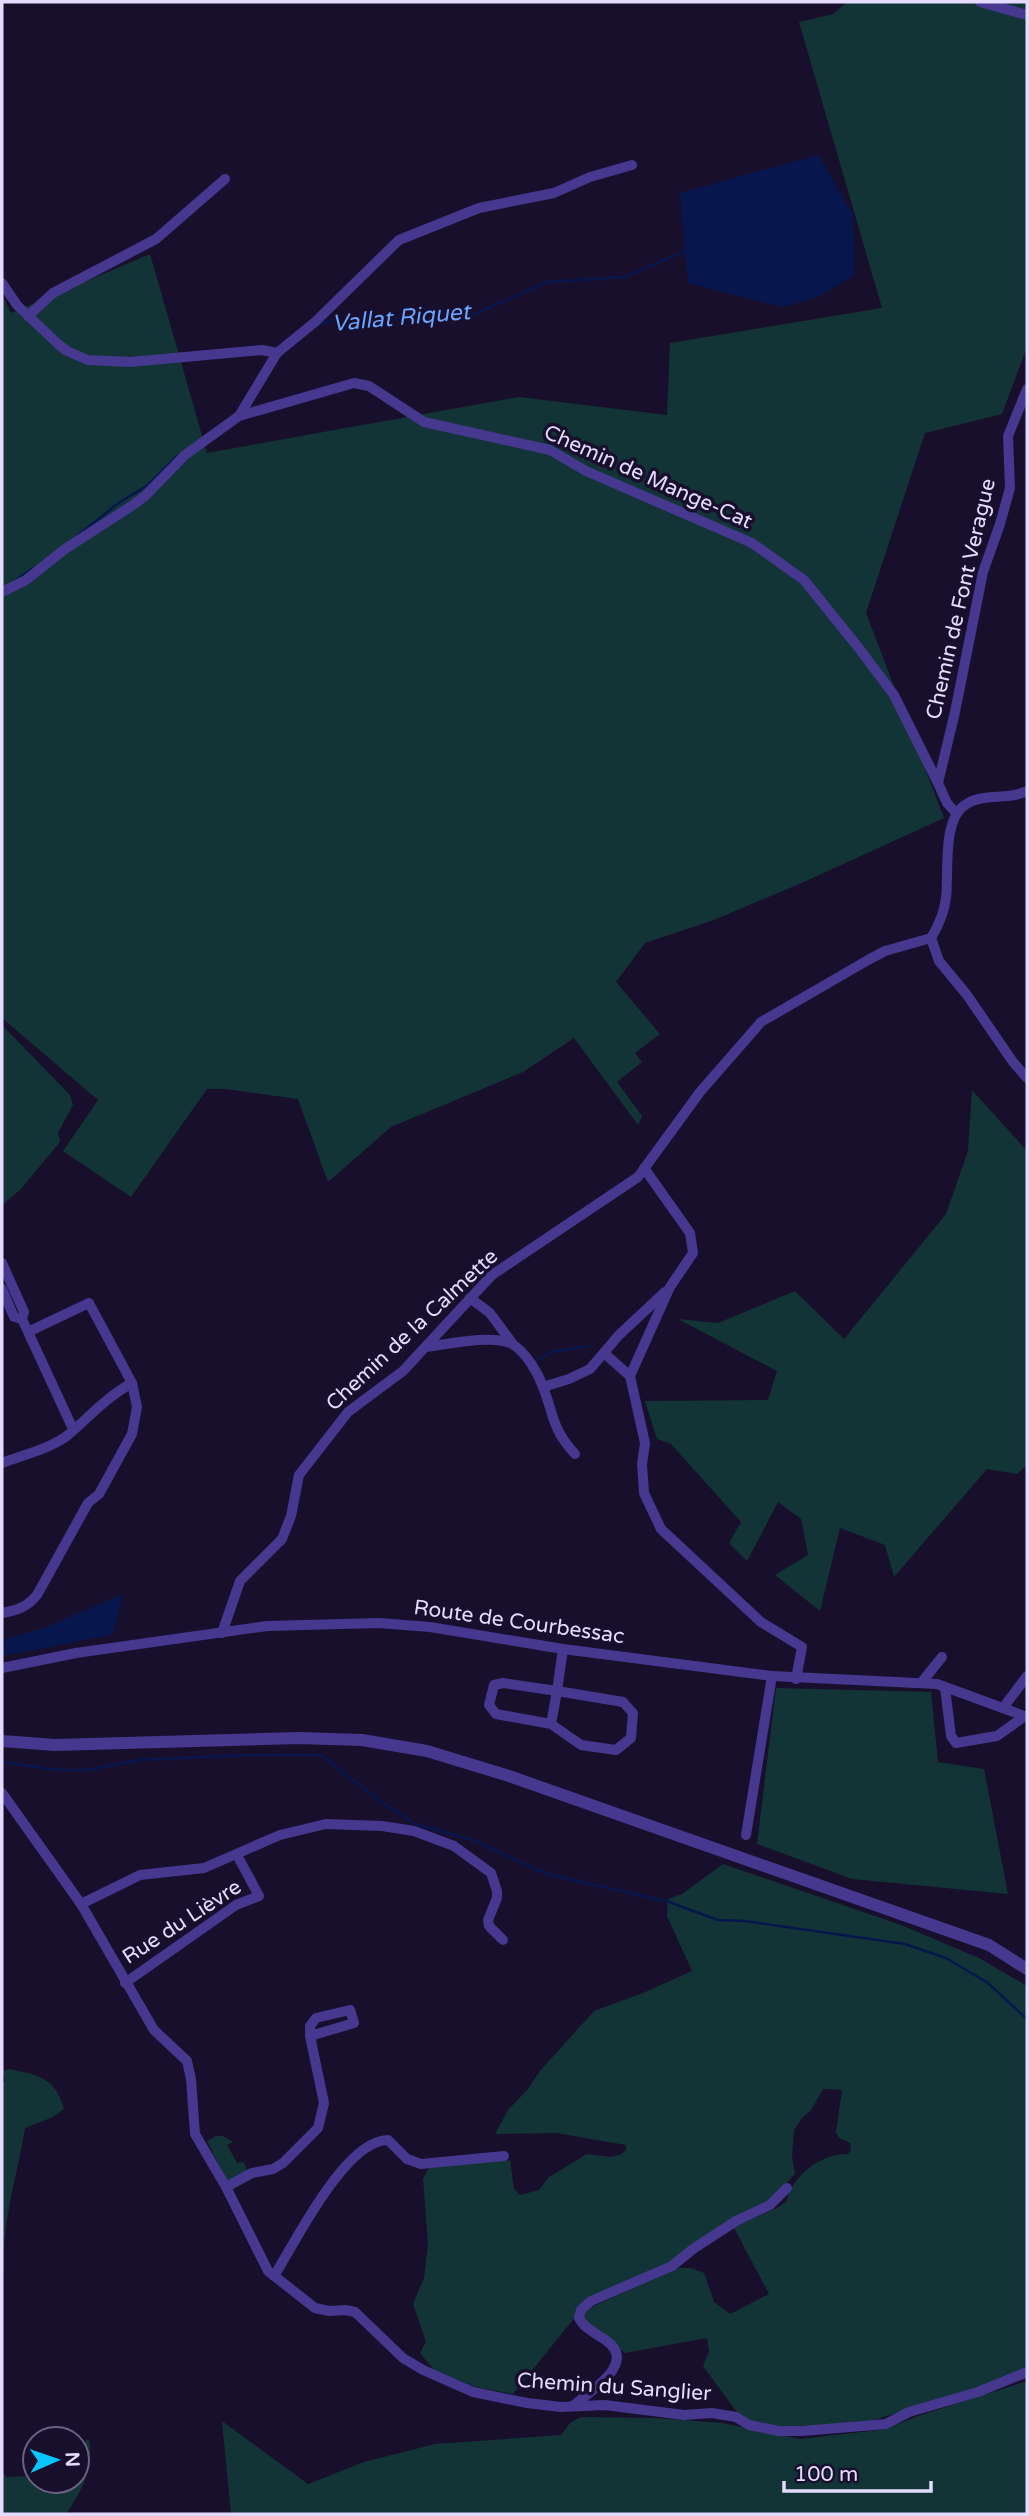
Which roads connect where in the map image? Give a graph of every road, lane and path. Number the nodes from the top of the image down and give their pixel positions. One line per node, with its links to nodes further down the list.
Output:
1 (980, 2): 2 (street)
2 (1027, 15)
3 (632, 165): 7 (street)
4 (225, 179): 6 (street)
5 (2, 283): 6 (street)
6 (29, 316): 7 (street)
7 (278, 354): 9 (street)
8 (1027, 389): 11 (street, Chemin de Font Verague)
9 (239, 416): 10 (street); 11 (street, Chemin de Mange-Cat)
10 (2, 592)
11 (938, 783): 13 (street)
12 (1027, 791): 13 (street)
13 (956, 813): 14 (street)
14 (931, 938): 15 (street); 16 (street, Chemin de la Calmette)
15 (1027, 1078)
16 (645, 1168): 18 (street); 20 (street, Chemin de la Calmette)
17 (2, 1263): 21 (street)
18 (670, 1287): 25 (street); 26 (street)
19 (2, 1289): 21 (street)
20 (470, 1298): 23 (street); 24 (street, Chemin de la Calmette)
21 (22, 1319): 22 (street)
22 (29, 1334): 27 (street); 29 (street)
23 (512, 1343): 24 (street); 28 (street)
24 (427, 1347): 33 (street, Chemin de la Calmette)
25 (604, 1353): 26 (street); 28 (street)
26 (630, 1376): 39 (street)
27 (132, 1383): 29 (street); 32 (street)
28 (543, 1387): 30 (street)
29 (73, 1429): 31 (street)
30 (575, 1454)
31 (2, 1463)
32 (2, 1613)
33 (222, 1633): 34 (street, Route de Courbessac); 36 (street, Route de Courbessac)
34 (563, 1649): 37 (street, Route de Courbessac); 42 (street)
35 (942, 1657): 40 (street)
36 (2, 1668)
37 (772, 1676): 39 (street, Route de Courbessac); 48 (street)
38 (1027, 1676): 43 (street)
39 (796, 1679): 40 (street, Route de Courbessac)
40 (920, 1683): 41 (street, Route de Courbessac)
41 (945, 1688): 43 (street, Route de Courbessac); 44 (street)
42 (557, 1691): 45 (street); 45 (street); 45 (street)
43 (1003, 1708): 44 (street, Route de Courbessac)
44 (1026, 1717)
45 (551, 1724)
46 (2, 1741): 52 (street)
47 (2, 1793): 50 (street, Chemin du Sanglier)
48 (746, 1835)
49 (237, 1855): 50 (street); 51 (street); 53 (street, Rue du Lièvre)
50 (81, 1904): 53 (street, Chemin du Sanglier)
51 (503, 1940)
52 (1027, 1969)
53 (125, 1983): 56 (street, Chemin du Sanglier)
54 (310, 2036): 56 (street)
55 (504, 2156): 58 (street)
56 (226, 2187): 58 (street, Chemin du Sanglier)
57 (787, 2188): 60 (street)
58 (274, 2276): 60 (street, Chemin du Sanglier)
59 (1027, 2372): 60 (street, Chemin du Sanglier)
60 (573, 2406)

